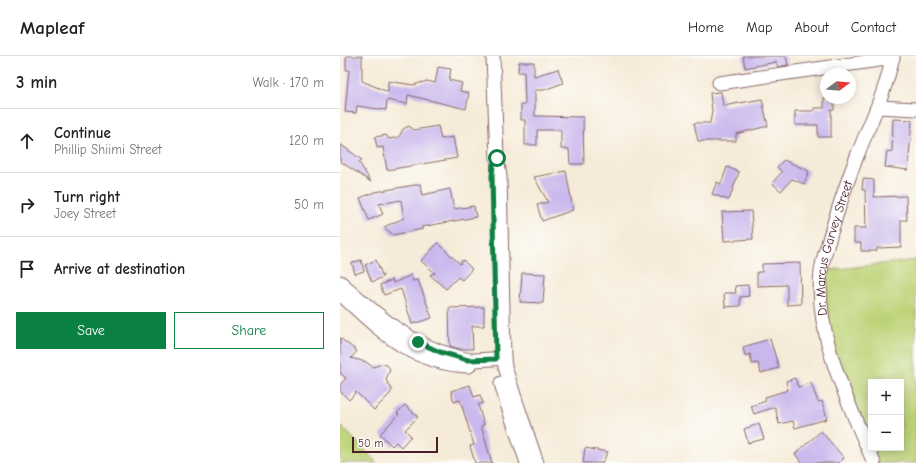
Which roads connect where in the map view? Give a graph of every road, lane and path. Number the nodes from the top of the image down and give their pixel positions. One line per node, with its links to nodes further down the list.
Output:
1 (493, 56): 8 (street)
2 (893, 57): 3 (street); 4 (street, Dr. Marcus Garvey Street)
3 (719, 84)
4 (878, 107): 5 (street); 11 (street, Dr. Marcus Garvey Street)
5 (916, 109)
6 (340, 282): 8 (street)
7 (340, 294): 8 (street)
8 (500, 363): 9 (street); 10 (street)
9 (527, 463)
10 (537, 463)
11 (874, 463)

